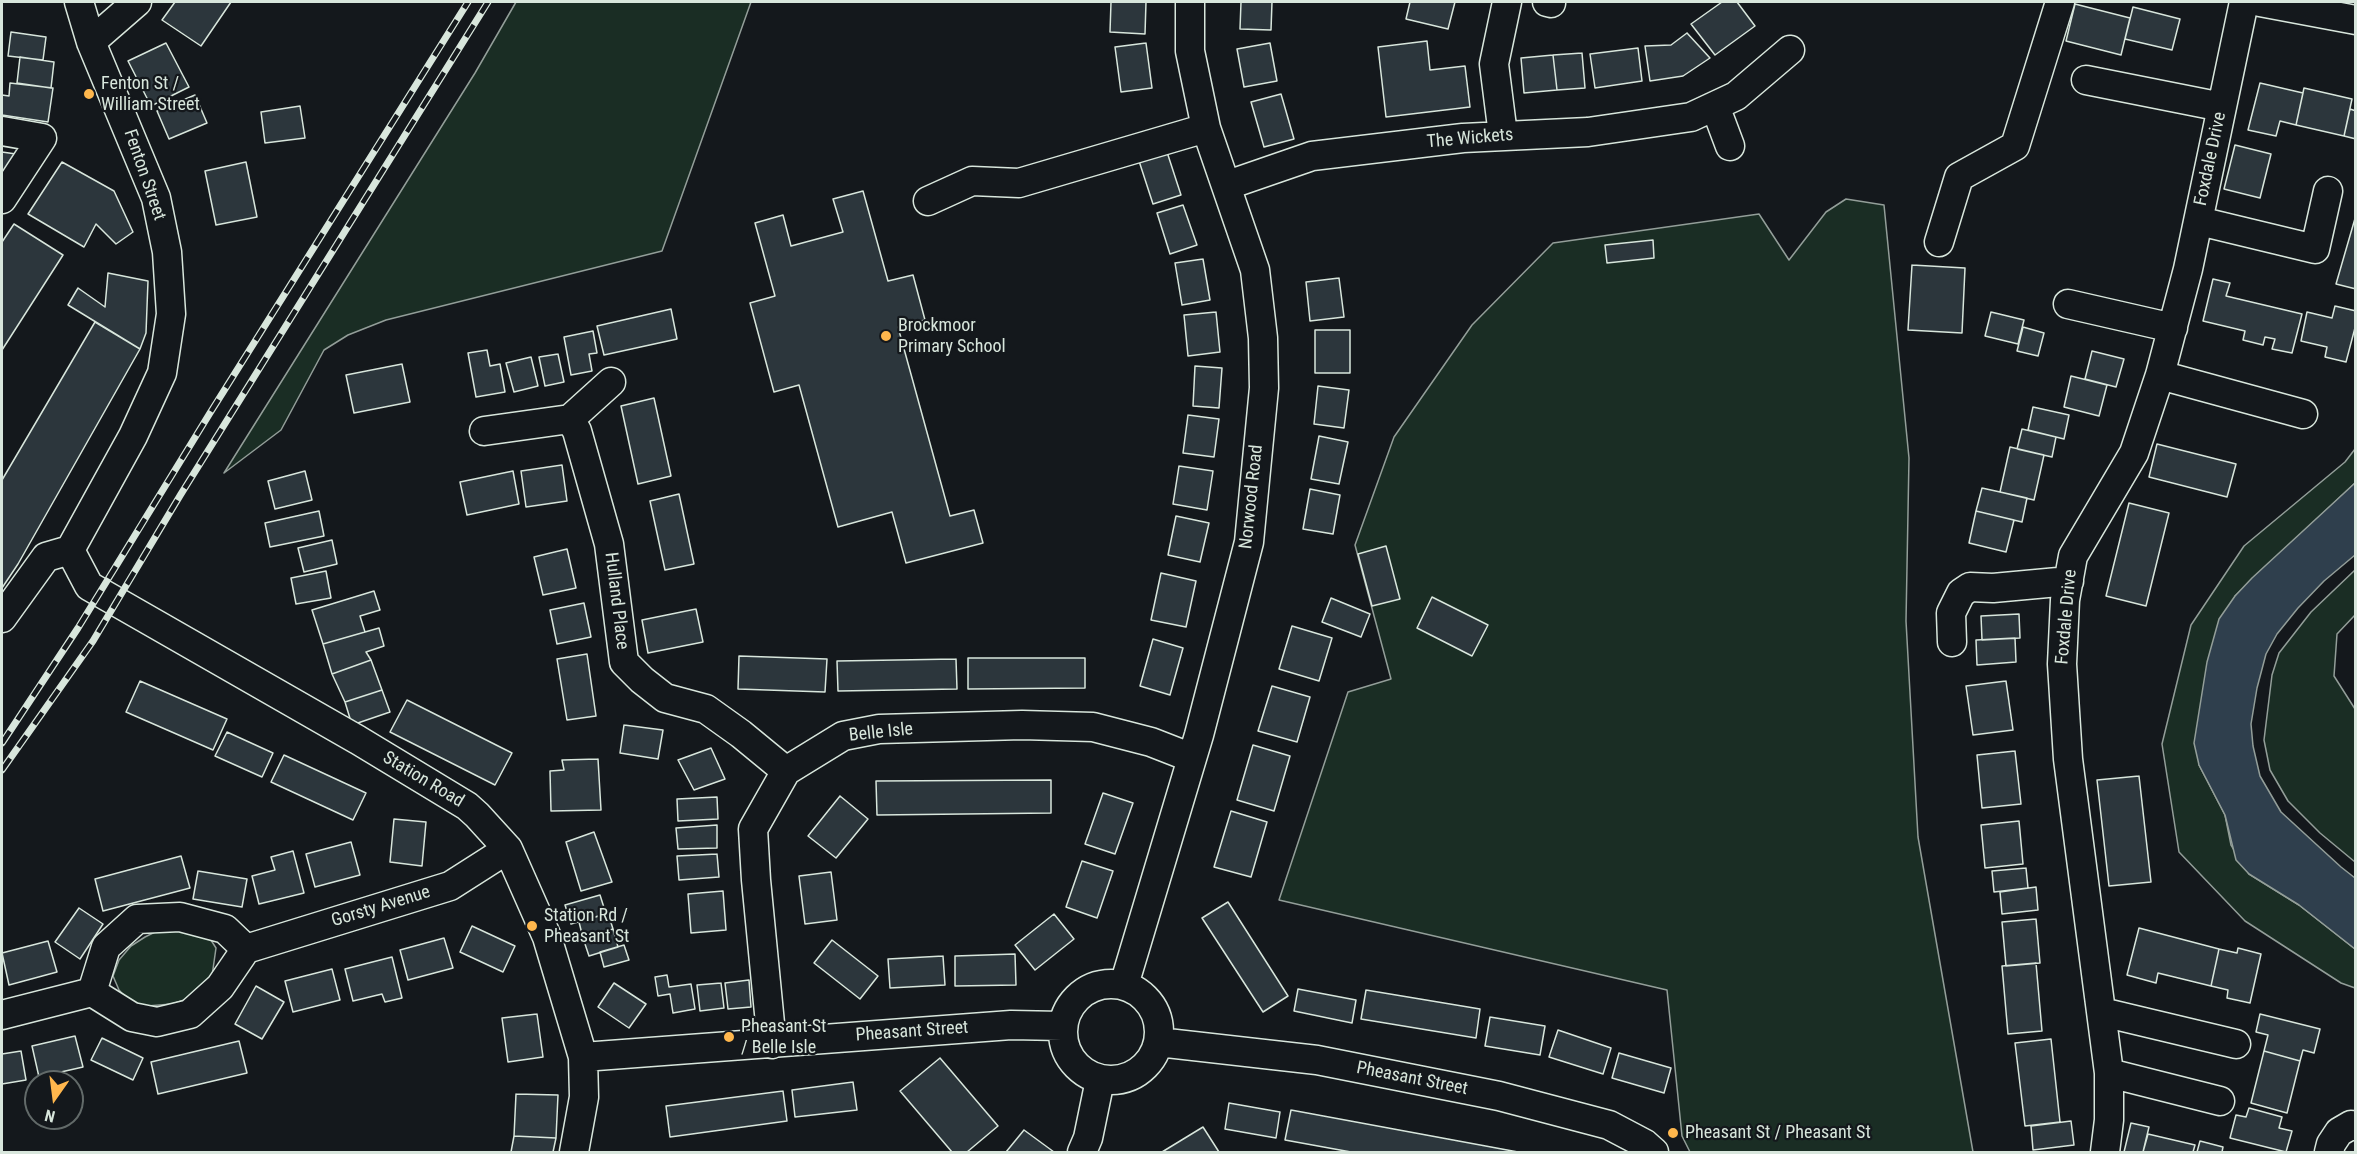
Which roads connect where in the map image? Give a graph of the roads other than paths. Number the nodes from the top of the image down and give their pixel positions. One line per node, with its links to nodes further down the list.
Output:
1 (79, 2): 9 (street, Fenton Street)
2 (137, 2): 9 (street)
3 (1190, 2): 14 (street, Norwood Road)
4 (1507, 2): 16 (street)
5 (2060, 2): 23 (street)
6 (2244, 2): 13 (street, Foxdale Drive)
7 (2260, 2): 8 (street)
8 (2355, 20)
9 (91, 42): 31 (street, Fenton Street)
10 (1790, 50): 12 (street, The Wickets)
11 (2086, 80): 13 (street)
12 (1715, 106): 16 (street, The Wickets); 17 (street)
13 (2222, 107): 22 (street, Foxdale Drive)
14 (1206, 128): 18 (street, Norwood Road); 21 (street)
15 (2, 131): 20 (street)
16 (1503, 135): 18 (street, The Wickets)
17 (1730, 146)
18 (1228, 185): 35 (street, Norwood Road)
19 (2328, 191): 22 (street)
20 (2, 199)
21 (928, 201)
22 (2199, 221): 25 (street, Foxdale Drive)
23 (1938, 242)
24 (2068, 304): 25 (street)
25 (2173, 328): 26 (street, Foxdale Drive)
26 (2160, 375): 28 (street); 32 (street, Foxdale Drive)
27 (611, 382): 29 (street)
28 (2303, 414)
29 (570, 419): 30 (street); 36 (street, Hulland Place)
30 (484, 431)
31 (70, 550): 33 (street); 37 (street, Station Road)
32 (2069, 581): 34 (street); 41 (street, Foxdale Drive)
33 (2, 618)
34 (1952, 642)
35 (1192, 758): 36 (street, Belle Isle); 39 (street, Norwood Road)
36 (786, 771): 45 (street, Belle Isle)
37 (508, 849): 38 (street, Gorsty Avenue); 47 (street, Station Road)
38 (246, 949): 40 (street); 40 (street)
39 (1124, 985): 43 (street); 44 (street)
40 (92, 992): 42 (street)
41 (2102, 1012): 46 (street); 48 (street, Foxdale Drive)
42 (2, 1015)
43 (1062, 1026): 45 (street, Pheasant Street); 49 (street)
44 (1158, 1042): 49 (street); 54 (street, Pheasant Street)
45 (772, 1044): 47 (street, Pheasant Street)
46 (2236, 1044)
47 (582, 1057): 52 (street, Station Road)
48 (2109, 1074): 50 (street); 55 (street, Foxdale Drive)
49 (1100, 1080): 53 (street)
50 (2220, 1101)
51 (2355, 1126): 56 (street)
52 (574, 1152)
53 (1082, 1152)
54 (1654, 1152)
55 (2105, 1152)
56 (2329, 1152)

